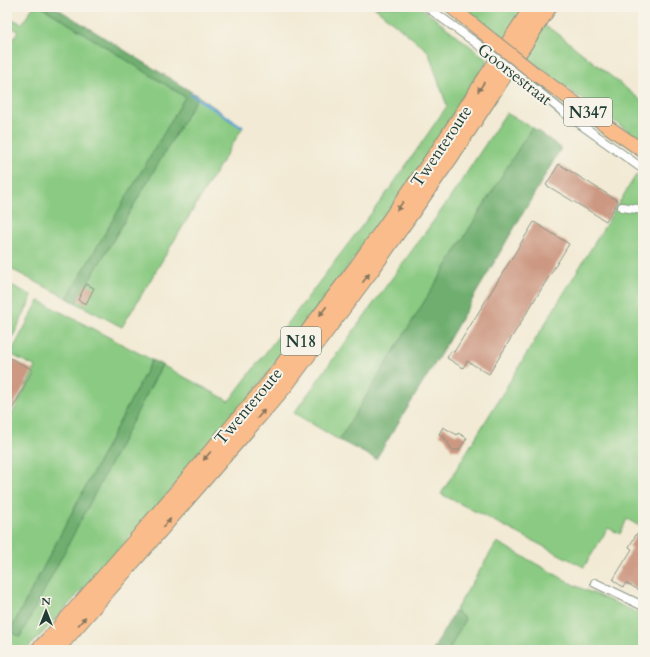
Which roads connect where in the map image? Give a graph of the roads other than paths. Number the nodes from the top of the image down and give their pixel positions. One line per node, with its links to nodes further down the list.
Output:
1 (427, 7): 5 (street, Goorsestraat)
2 (451, 7): 5 (main road, Goorsestraat / N347)
3 (532, 7): 13 (highway, Twenteroute / N18, one-way to 13)
4 (549, 7): 14 (highway, Twenteroute / N18, one-way to 4)
5 (487, 44): 6 (main road, Goorsestraat / N347, bridge)
6 (532, 78): 7 (main road, Goorsestraat / N347); 8 (street, Goorsestraat)
7 (643, 151)
8 (643, 169)
9 (622, 207): 10 (street)
10 (643, 211)
11 (595, 583): 12 (street)
12 (643, 606)
13 (38, 650)
14 (56, 650)

